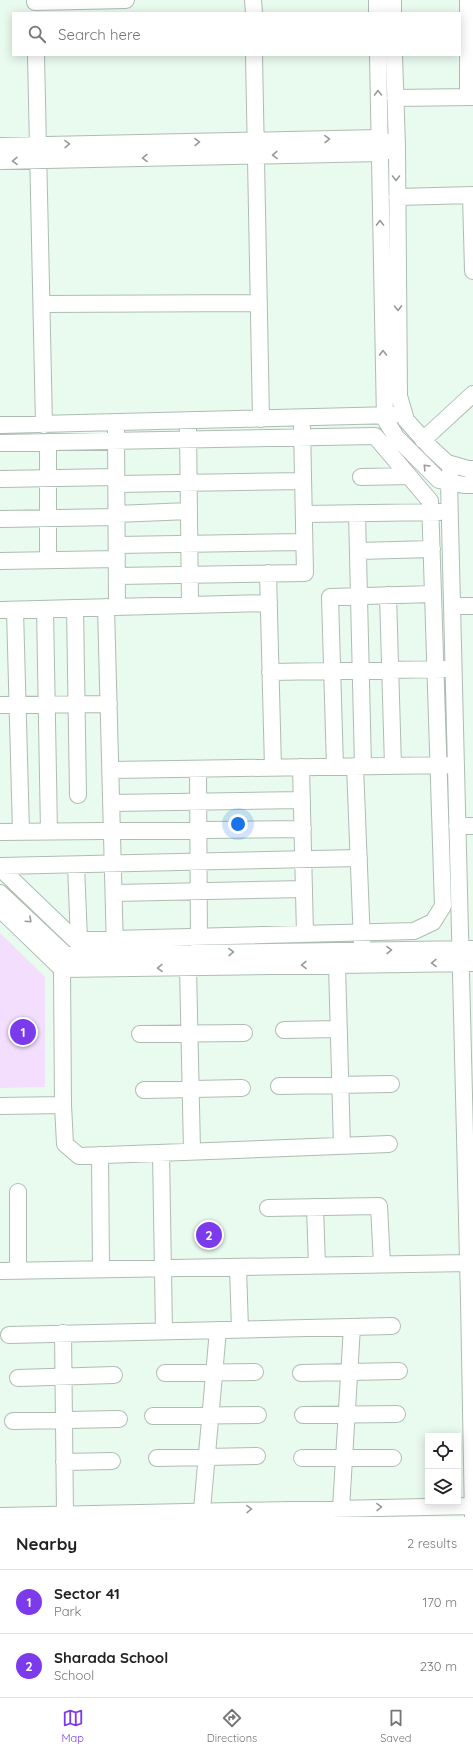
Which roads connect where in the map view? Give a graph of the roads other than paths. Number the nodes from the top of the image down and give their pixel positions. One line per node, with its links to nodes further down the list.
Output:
1 (126, 0): 6 (street)
2 (253, 0): 7 (street)
3 (377, 0): 8 (street)
4 (393, 0): 9 (street)
5 (468, 0): 10 (street)
6 (35, 5)
7 (254, 12)
8 (377, 12)
9 (393, 12)
10 (470, 22): 15 (street)
11 (36, 56): 21 (street)
12 (254, 56): 20 (street)
13 (378, 56): 18 (street, one-way to 13)
14 (394, 56): 16 (street)
15 (470, 97): 16 (street)
16 (395, 98): 19 (street)
17 (0, 146): 21 (street)
18 (379, 146): 19 (street); 20 (street); 30 (street, one-way to 18)
19 (397, 147): 24 (street, one-way to 24)
20 (256, 148): 21 (street); 26 (street)
21 (38, 153): 22 (street, one-way to 22); 27 (street)
22 (0, 161)
23 (472, 195): 24 (street); 25 (street)
24 (397, 197): 29 (street, one-way to 29)
25 (473, 271)
26 (259, 303): 27 (street); 32 (street)
27 (42, 304): 36 (street)
28 (473, 394): 39 (street)
29 (404, 414): 30 (street); 39 (street)
30 (384, 415): 31 (street); 51 (street, one-way to 30)
31 (301, 418): 32 (street); 37 (street)
32 (261, 419): 33 (street)
33 (188, 421): 34 (street); 38 (street)
34 (116, 423): 36 (street); 40 (street)
35 (0, 425): 36 (street)
36 (44, 425)
37 (302, 438): 38 (street); 45 (street); 50 (street)
38 (188, 440): 40 (street); 52 (street)
39 (423, 440): 43 (street)
40 (116, 441): 41 (street); 49 (street)
41 (48, 442): 42 (street); 47 (street)
42 (0, 443)
43 (451, 464): 44 (street); 51 (street)
44 (473, 469)
45 (409, 476): 46 (street); 55 (street)
46 (362, 477)
47 (48, 478): 48 (street); 49 (street); 60 (street)
48 (0, 479)
49 (116, 480): 52 (street); 59 (street)
50 (303, 481): 52 (street); 57 (street)
51 (449, 482): 53 (street); 56 (street)
52 (189, 483): 54 (street)
53 (473, 485)
54 (189, 511): 59 (street); 63 (street)
55 (431, 512): 56 (street); 58 (street); 64 (street)
56 (449, 512): 77 (street)
57 (304, 514): 58 (street); 62 (street)
58 (357, 514): 65 (street)
59 (116, 515): 60 (street); 66 (street)
60 (48, 518): 61 (street); 67 (street)
61 (0, 519)
62 (304, 542): 63 (street); 69 (street)
63 (189, 544): 66 (street); 70 (street)
64 (432, 549): 65 (street); 72 (street)
65 (358, 551): 74 (street)
66 (117, 552): 67 (street); 71 (street)
67 (48, 560): 68 (street)
68 (0, 561)
69 (268, 574): 70 (street); 75 (street)
70 (189, 575): 71 (street); 76 (street)
71 (117, 576): 79 (street)
72 (433, 594): 73 (street); 83 (street)
73 (388, 595): 74 (street); 86 (street)
74 (359, 596): 85 (street); 87 (street)
75 (269, 603): 76 (street); 88 (street)
76 (190, 605): 79 (street)
77 (452, 606): 78 (street); 84 (street)
78 (473, 606)
79 (112, 607): 80 (street); 90 (street)
80 (75, 608): 81 (street); 89 (street)
81 (45, 609): 82 (street); 93 (street)
82 (8, 610): 92 (street)
83 (436, 669): 84 (street); 86 (street); 94 (street)
84 (454, 669): 95 (street)
85 (360, 670): 86 (street); 87 (street); 96 (street)
86 (390, 670): 97 (street)
87 (332, 671): 88 (street); 99 (street)
88 (270, 672): 100 (street)
89 (76, 704): 90 (street); 93 (street); 103 (street)
90 (109, 704): 102 (street)
91 (0, 705): 92 (street)
92 (18, 705): 93 (street); 112 (street)
93 (47, 705): 113 (street)
94 (439, 765): 95 (street); 97 (street); 125 (street)
95 (456, 765): 107 (street)
96 (359, 766): 97 (street); 99 (street); 114 (street)
97 (393, 766)
98 (301, 767): 99 (street); 100 (street); 104 (street)
99 (335, 767)
100 (273, 768): 101 (street)
101 (198, 769): 102 (street); 105 (street)
102 (111, 770): 106 (street)
103 (78, 795)
104 (302, 800): 105 (street); 108 (street)
105 (199, 802): 106 (street); 109 (street)
106 (112, 803): 110 (street)
107 (465, 826): 131 (street)
108 (302, 829): 109 (street); 115 (street)
109 (199, 830): 110 (street); 116 (street)
110 (112, 831): 113 (street); 117 (street)
111 (0, 832): 112 (street)
112 (21, 832): 113 (street)
113 (49, 832)
114 (359, 858): 115 (street); 125 (street)
115 (303, 860): 116 (street); 120 (street)
116 (199, 862): 117 (street); 121 (street)
117 (113, 864): 118 (street); 123 (street)
118 (76, 865): 119 (street); 127 (street)
119 (0, 867): 127 (street)
120 (304, 889): 121 (street); 126 (street)
121 (199, 891): 123 (street); 128 (street)
122 (0, 893): 132 (street, one-way to 132)
123 (114, 893): 129 (street)
124 (0, 909): 132 (street)
125 (362, 933): 126 (street); 130 (street)
126 (305, 934): 128 (street)
127 (79, 940): 129 (street)
128 (199, 945): 129 (street); 130 (street, one-way to 130)
129 (115, 947): 132 (street)
130 (362, 950): 131 (street, one-way to 131)
131 (467, 956): 133 (street, one-way to 133); 156 (street)
132 (64, 962): 134 (street, one-way to 132); 146 (street)
133 (336, 965): 134 (street, one-way to 134); 135 (street)
134 (188, 967): 137 (street)
135 (339, 1029): 136 (street); 141 (street)
136 (284, 1030)
137 (190, 1033): 138 (street); 139 (street); 144 (street)
138 (244, 1033)
139 (140, 1034)
140 (391, 1084): 141 (street)
141 (340, 1085): 142 (street); 149 (street)
142 (280, 1086)
143 (242, 1088): 144 (street)
144 (191, 1089): 145 (street); 150 (street)
145 (144, 1090)
146 (62, 1104): 147 (street); 152 (street)
147 (0, 1106)
148 (389, 1144): 149 (street)
149 (342, 1146): 150 (street)
150 (192, 1151): 151 (street)
151 (161, 1153): 152 (street); 160 (street)
152 (100, 1155): 161 (street)
153 (18, 1192): 163 (street)
154 (315, 1207): 155 (street); 157 (street); 158 (street)
155 (268, 1208)
156 (468, 1263): 157 (street); 197 (street)
157 (382, 1264): 158 (street)
158 (317, 1266): 159 (street)
159 (238, 1267): 160 (street); 166 (street)
160 (163, 1268): 161 (street); 168 (street)
161 (101, 1269): 163 (street)
162 (0, 1271): 163 (street)
163 (18, 1271)
164 (392, 1326): 165 (street)
165 (352, 1327): 166 (street); 175 (street)
166 (240, 1329): 167 (street)
167 (218, 1330): 168 (street); 173 (street)
168 (164, 1331): 169 (street)
169 (63, 1333): 170 (street); 178 (street)
170 (9, 1335)
171 (399, 1370): 175 (street)
172 (165, 1372): 173 (street)
173 (214, 1372): 174 (street); 185 (street)
174 (256, 1372)
175 (349, 1372): 176 (street); 180 (street)
176 (301, 1373)
177 (114, 1375): 178 (street)
178 (63, 1377): 179 (street); 187 (street)
179 (18, 1378)
180 (347, 1414): 181 (street); 183 (street); 193 (street)
181 (397, 1414)
182 (258, 1415): 185 (street)
183 (303, 1415)
184 (153, 1416): 185 (street)
185 (210, 1416): 190 (street)
186 (119, 1419): 187 (street)
187 (64, 1420): 188 (street); 196 (street)
188 (13, 1421)
189 (257, 1456): 190 (street)
190 (207, 1457): 191 (street); 199 (street)
191 (157, 1458)
192 (302, 1458): 193 (street)
193 (344, 1458): 194 (street); 198 (street)
194 (393, 1458)
195 (112, 1461): 196 (street)
196 (64, 1462): 200 (street)
197 (473, 1506): 198 (street, one-way to 197); 202 (street)
198 (340, 1508): 199 (street, one-way to 198)
199 (212, 1512): 200 (street)
200 (65, 1514): 201 (street)
201 (0, 1516)
202 (473, 1517)

